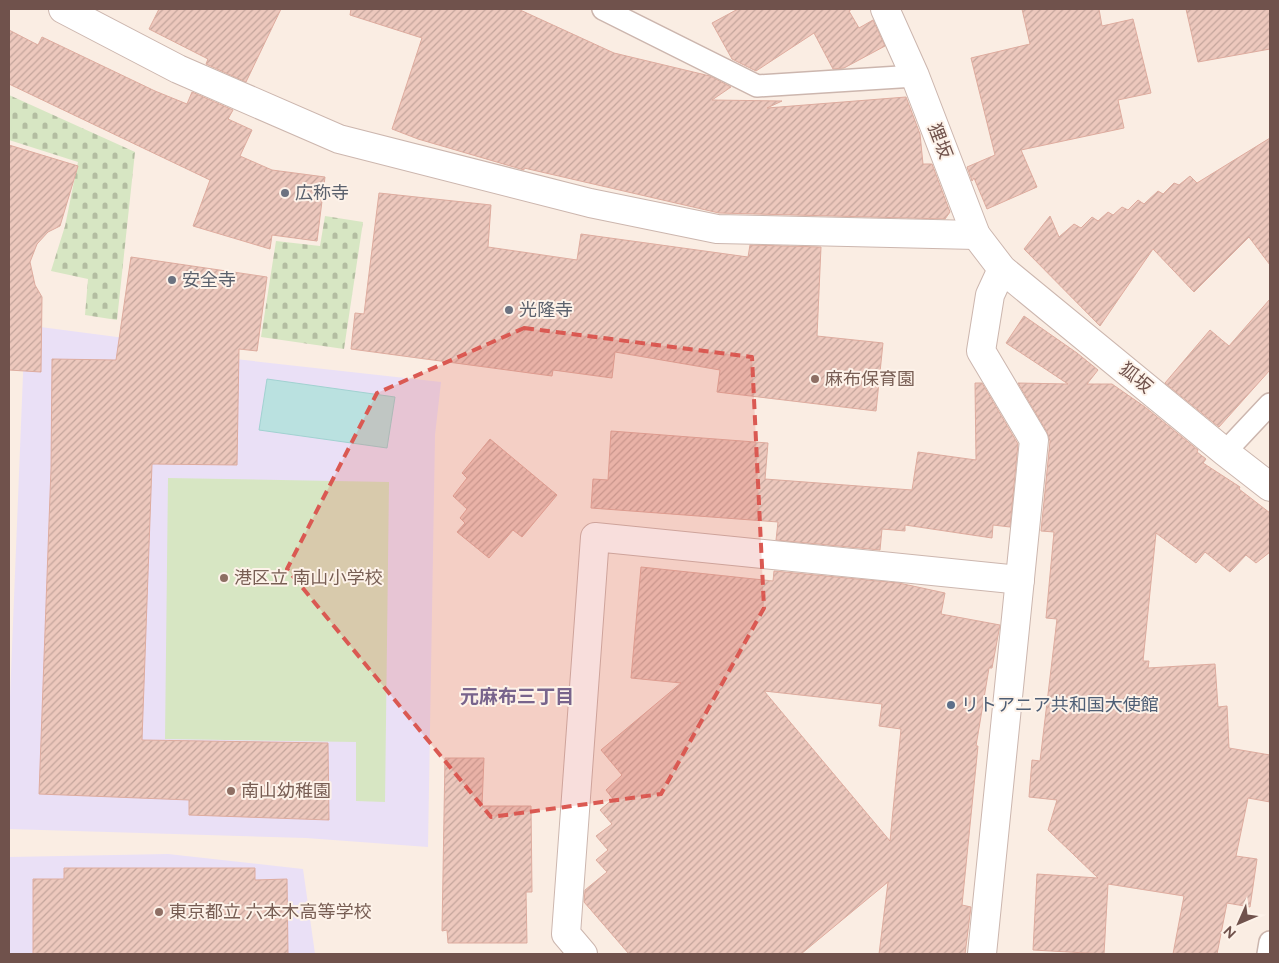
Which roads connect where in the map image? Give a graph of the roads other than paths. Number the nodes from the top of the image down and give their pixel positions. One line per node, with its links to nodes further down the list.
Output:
1 (63, 9): 5 (street)
2 (603, 9): 4 (lane)
3 (885, 9): 4 (street, 狸坂)
4 (915, 76): 5 (street, 狸坂)
5 (976, 235): 6 (street, 狸坂)
6 (1002, 269): 8 (street, 狐坂); 10 (street)
7 (1270, 404): 8 (lane)
8 (1225, 452): 9 (street, 狐坂)
9 (1270, 486)
10 (1020, 580): 12 (street); 13 (street)
11 (1270, 942): 14 (lane)
12 (583, 954)
13 (982, 954)
14 (1268, 954)

